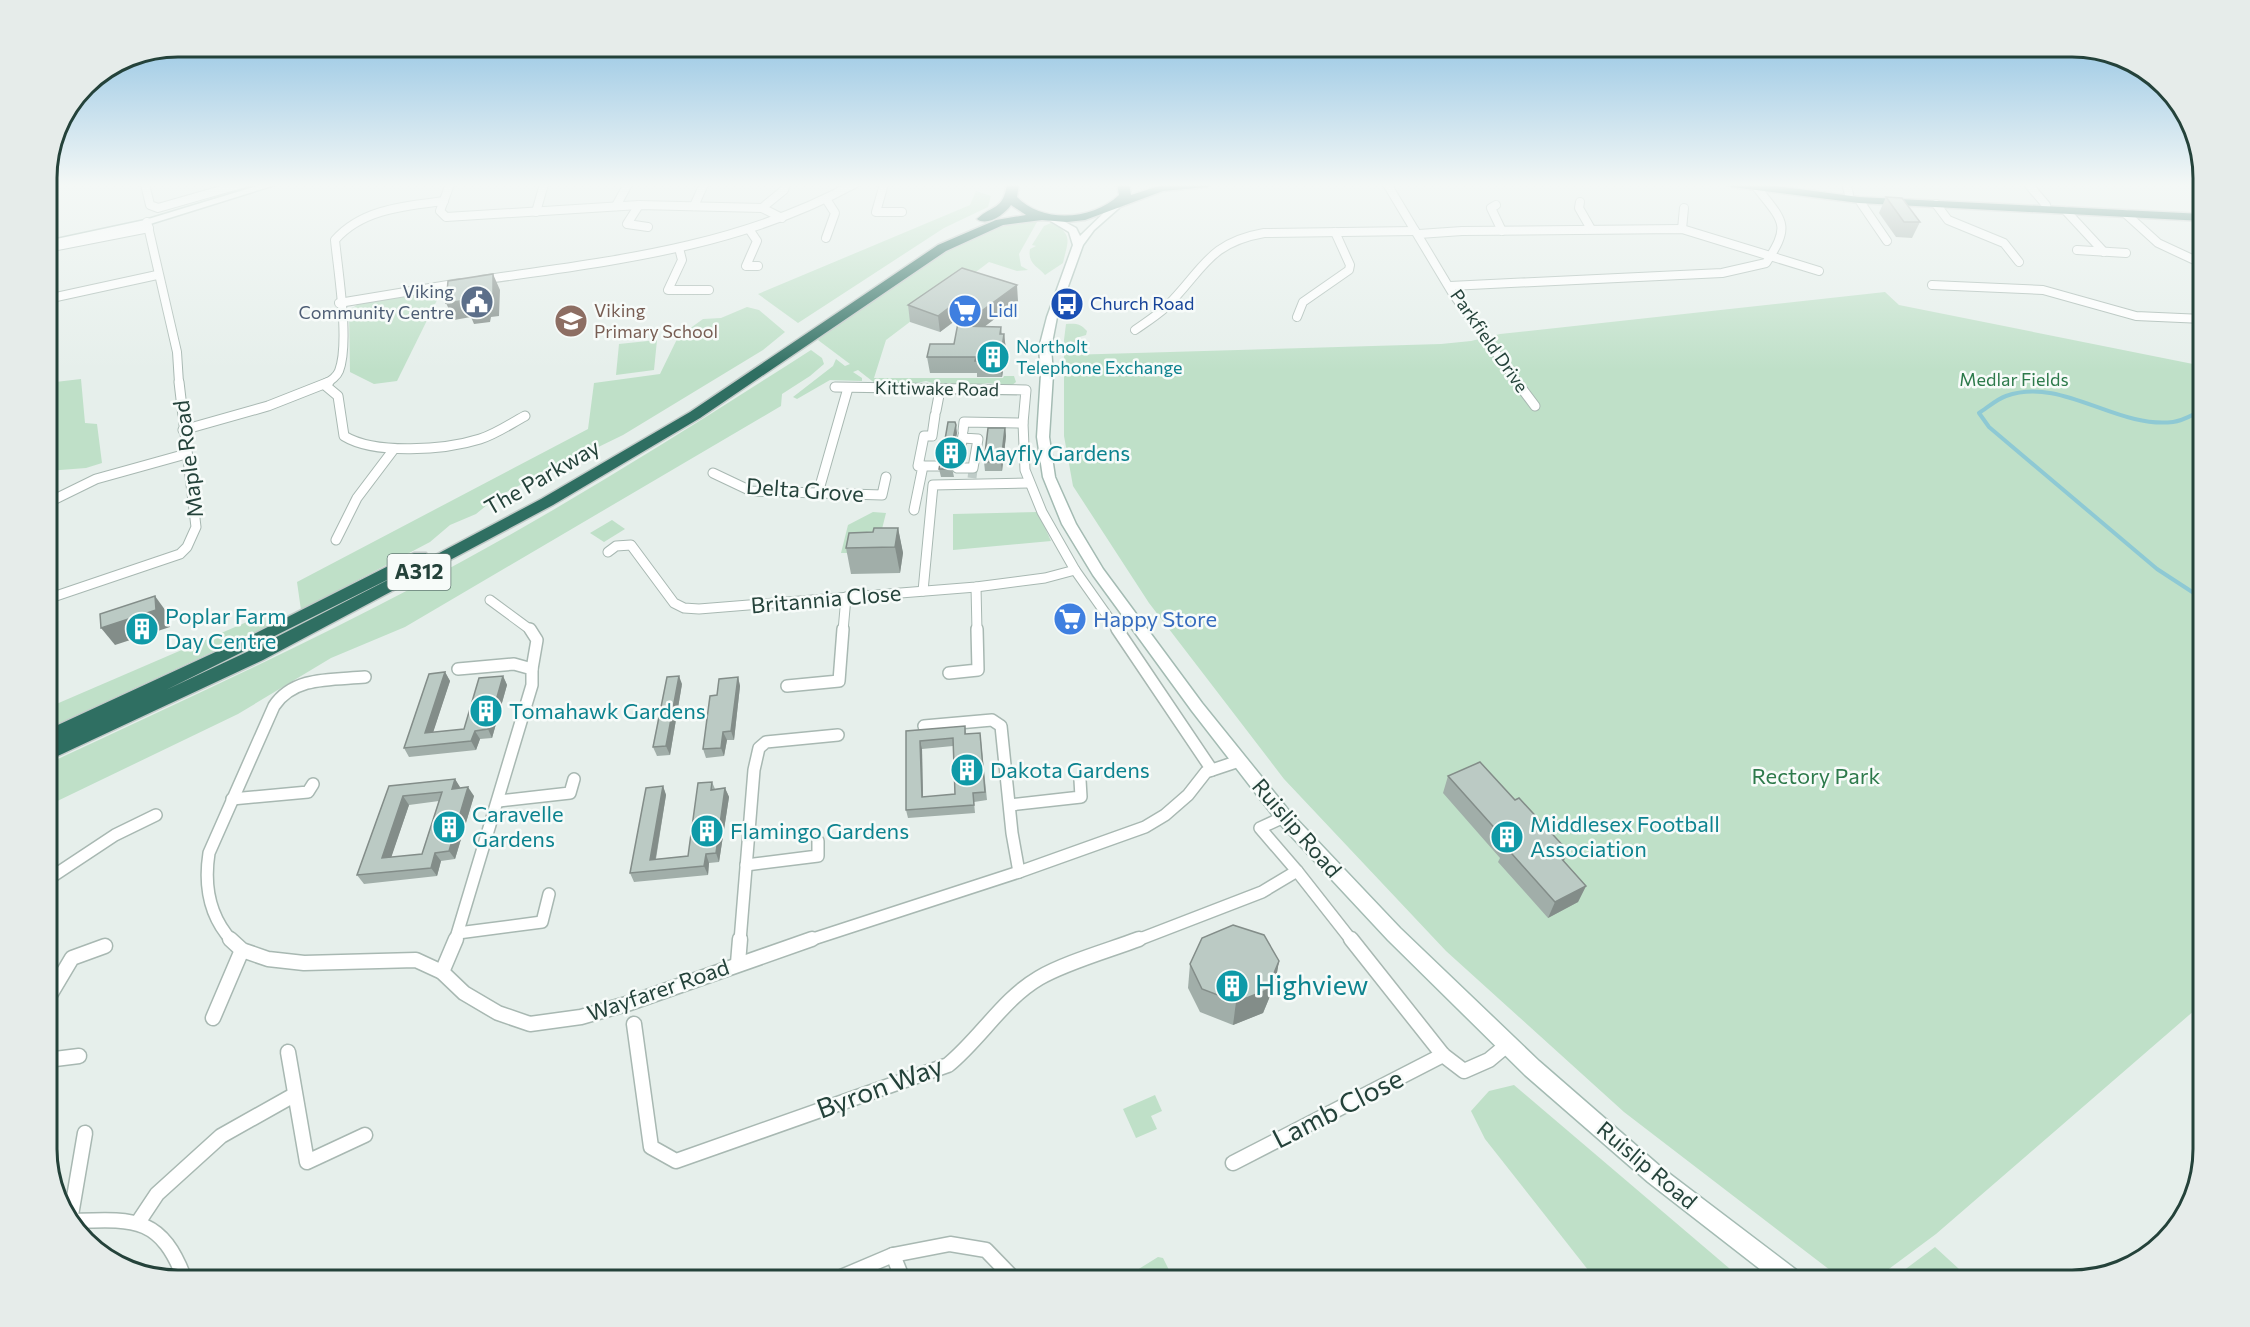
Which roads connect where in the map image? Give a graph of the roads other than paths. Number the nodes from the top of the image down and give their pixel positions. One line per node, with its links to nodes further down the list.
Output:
1 (152, 246): 25 (street, Maple Road)
2 (335, 246): 30 (street)
3 (687, 246): 16 (street)
4 (755, 246): 23 (street)
5 (926, 246): 33 (highway, The Parkway / A312)
6 (947, 246): 33 (highway, The Parkway / A312)
7 (1077, 246): 46 (main road, Ruislip Road)
8 (1227, 246): 34 (street)
9 (1341, 246): 31 (street)
10 (1425, 246): 27 (street, Parkfield Drive)
11 (1739, 246): 20 (street)
12 (1778, 246): 20 (street)
13 (2006, 246): 22 (street)
14 (2098, 246): 18 (street)
15 (2164, 246): 21 (street)
16 (679, 248): 28 (street); 30 (street)
17 (2077, 250): 18 (street)
18 (2104, 252): 19 (street)
19 (2126, 253)
20 (1770, 255): 24 (street); 27 (street)
21 (2193, 259)
22 (2019, 262)
23 (758, 266)
24 (1819, 271)
25 (157, 275): 29 (street); 43 (street, Maple Road)
26 (1932, 285): 32 (street)
27 (1450, 286): 40 (street, Parkfield Drive)
28 (709, 290)
29 (57, 297)
30 (339, 303): 36 (street)
31 (1297, 317)
32 (2193, 318)
33 (825, 322): 35 (highway, The Parkway / A312)
34 (1135, 330)
35 (772, 358): 72 (highway, The Parkway / A312); 74 (highway, The Parkway / A312)
36 (326, 386): 43 (street); 47 (street)
37 (835, 387): 38 (street, Kittiwake Road)
38 (848, 388): 39 (street, Kittiwake Road); 55 (street, Kittiwake Road)
39 (940, 390): 42 (street, Kittiwake Road); 49 (street)
40 (1535, 406)
41 (525, 416): 47 (street)
42 (1023, 423): 44 (street); 45 (street)
43 (183, 430): 48 (street, Maple Road)
44 (963, 431): 52 (street); 52 (street)
45 (1023, 436): 46 (street); 54 (street)
46 (1043, 437): 75 (main road, Ruislip Road)
47 (394, 448): 58 (street)
48 (186, 454): 56 (street); 63 (street, Maple Road)
49 (923, 466): 50 (street); 57 (street)
50 (943, 466)
51 (713, 472): 55 (street, Delta Grove)
52 (972, 475): 54 (street); 62 (street)
53 (886, 477): 55 (street, Delta Grove)
54 (1029, 483): 60 (street)
55 (818, 493)
56 (57, 496)
57 (914, 510)
58 (336, 540)
59 (608, 552): 64 (street, Britannia Close)
60 (1075, 570): 61 (street, Britannia Close); 76 (street)
61 (976, 587): 62 (street, Britannia Close); 68 (street)
62 (923, 591): 64 (street, Britannia Close)
63 (57, 595)
64 (846, 597): 70 (street)
65 (490, 600): 67 (street)
66 (458, 669): 67 (street)
67 (532, 669): 81 (street)
68 (949, 673)
69 (366, 677): 80 (street)
70 (787, 686)
71 (924, 726): 82 (street)
72 (57, 733)
73 (838, 735): 86 (street)
74 (57, 749)
75 (1239, 761): 76 (street, Wayfarer Road); 84 (main road, Ruislip Road)
76 (1212, 770): 88 (street, Wayfarer Road)
77 (574, 779): 81 (street)
78 (1080, 780): 82 (street)
79 (313, 784): 80 (street)
80 (232, 799): 93 (street)
81 (499, 801): 91 (street)
82 (1010, 805): 88 (street)
83 (156, 815): 89 (street)
84 (1284, 817): 87 (street); 99 (main road, Ruislip Road)
85 (818, 841): 86 (street)
86 (746, 865): 94 (street)
87 (1297, 871): 98 (street, Byron Way); 101 (street)
88 (1019, 872): 94 (street, Wayfarer Road)
89 (57, 873)
90 (549, 894): 91 (street)
91 (458, 933): 95 (street)
92 (105, 946): 96 (street)
93 (242, 950): 95 (street, Wayfarer Road); 97 (street)
94 (738, 963): 95 (street, Wayfarer Road)
95 (442, 972)
96 (57, 983)
97 (213, 1018)
98 (634, 1024)
99 (1507, 1045): 101 (street); 116 (main road, Ruislip Road)
100 (288, 1052): 104 (street)
101 (1443, 1055): 107 (street, Lamb Close)
102 (79, 1056): 103 (street)
103 (57, 1059)
104 (294, 1095): 106 (street); 110 (street)
105 (85, 1133): 108 (street)
106 (365, 1135)
107 (1233, 1163)
108 (73, 1209)
109 (81, 1221): 110 (street)
110 (139, 1221): 112 (street)
111 (893, 1255): 113 (street); 114 (street); 115 (street)
112 (182, 1270)
113 (859, 1270)
114 (899, 1270)
115 (1005, 1270)
116 (1777, 1270)

